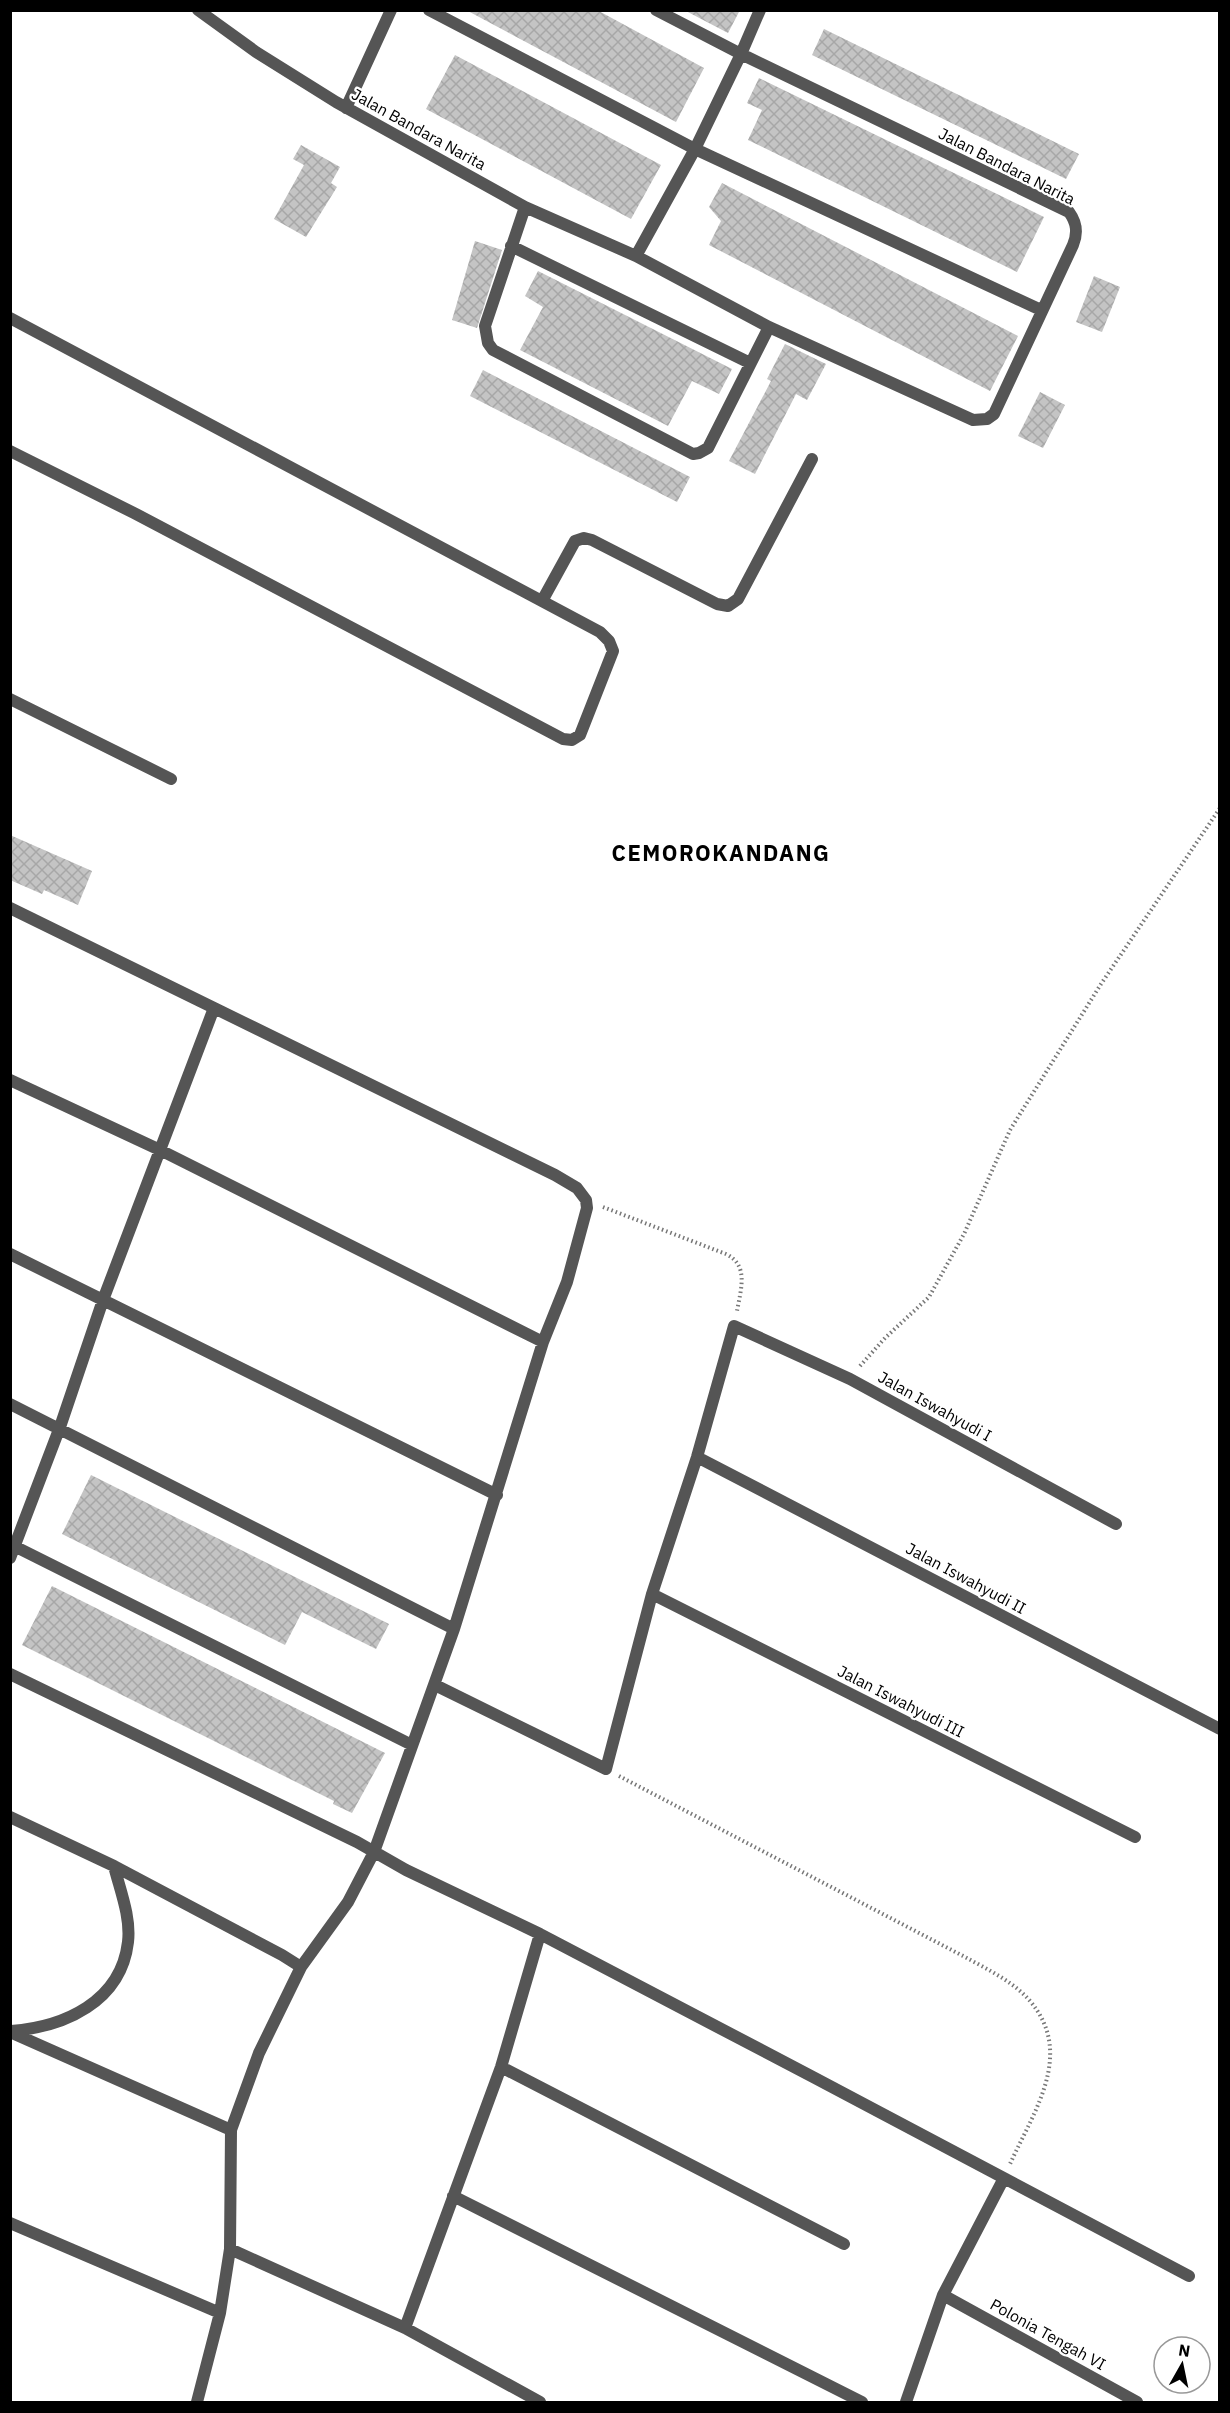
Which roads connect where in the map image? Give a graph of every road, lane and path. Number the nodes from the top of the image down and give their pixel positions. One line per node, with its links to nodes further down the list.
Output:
1 (198, 10): 7 (street, Jalan Bandara Narita)
2 (391, 10): 7 (street)
3 (429, 10): 8 (street)
4 (656, 10): 6 (street)
5 (759, 10): 6 (street)
6 (741, 54): 8 (street); 12 (street, Jalan Bandara Narita)
7 (341, 105): 9 (street, Jalan Bandara Narita)
8 (695, 148): 11 (street); 12 (street)
9 (525, 207): 10 (street); 11 (street, Jalan Bandara Narita)
10 (512, 246): 15 (street); 15 (street)
11 (636, 256): 14 (street, Jalan Bandara Narita)
12 (1041, 310): 14 (street, Jalan Bandara Narita)
13 (10, 318): 18 (street)
14 (769, 327): 15 (street)
15 (750, 363)
16 (10, 451): 18 (street)
17 (812, 459): 18 (street)
18 (542, 601)
19 (10, 699): 20 (street)
20 (171, 779)
21 (1220, 807): 31 (path)
22 (10, 908): 23 (street)
23 (214, 1008): 25 (street); 26 (street)
24 (10, 1080): 25 (street)
25 (160, 1150): 28 (street); 30 (street)
26 (586, 1200): 29 (path); 30 (street)
27 (10, 1254): 28 (street)
28 (103, 1300): 33 (street); 35 (street)
29 (734, 1326): 31 (street, Jalan Iswahyudi I); 34 (street)
30 (543, 1342): 35 (street)
31 (850, 1379): 36 (street, Jalan Iswahyudi I)
32 (10, 1404): 33 (street)
33 (60, 1428): 37 (street); 39 (street)
34 (697, 1456): 38 (street); 42 (street, Jalan Iswahyudi II)
35 (497, 1495): 39 (street)
36 (1116, 1524)
37 (12, 1550): 43 (street)
38 (652, 1594): 44 (street); 46 (street, Jalan Iswahyudi III)
39 (454, 1629): 41 (street)
40 (10, 1674): 47 (street)
41 (435, 1685): 43 (street); 44 (street)
42 (1220, 1729)
43 (412, 1745): 47 (street)
44 (606, 1769): 54 (path)
45 (10, 1817): 48 (street)
46 (1135, 1837)
47 (374, 1852): 49 (street); 50 (street)
48 (114, 1866): 50 (street); 51 (street)
49 (540, 1934): 52 (street); 54 (street)
50 (301, 1967): 53 (street)
51 (10, 2032): 53 (street)
52 (501, 2067): 55 (street); 57 (street)
53 (231, 2130): 58 (street)
54 (1004, 2178): 59 (street); 60 (street)
55 (453, 2196): 62 (street); 65 (street)
56 (10, 2223): 61 (street)
57 (844, 2244)
58 (230, 2249): 61 (street); 62 (street)
59 (1189, 2276)
60 (943, 2295): 66 (street); 67 (street, Polonia Tengah VI)
61 (220, 2313): 63 (street)
62 (405, 2328): 64 (street)
63 (201, 2401)
64 (540, 2403)
65 (862, 2403)
66 (906, 2403)
67 (1137, 2403)

